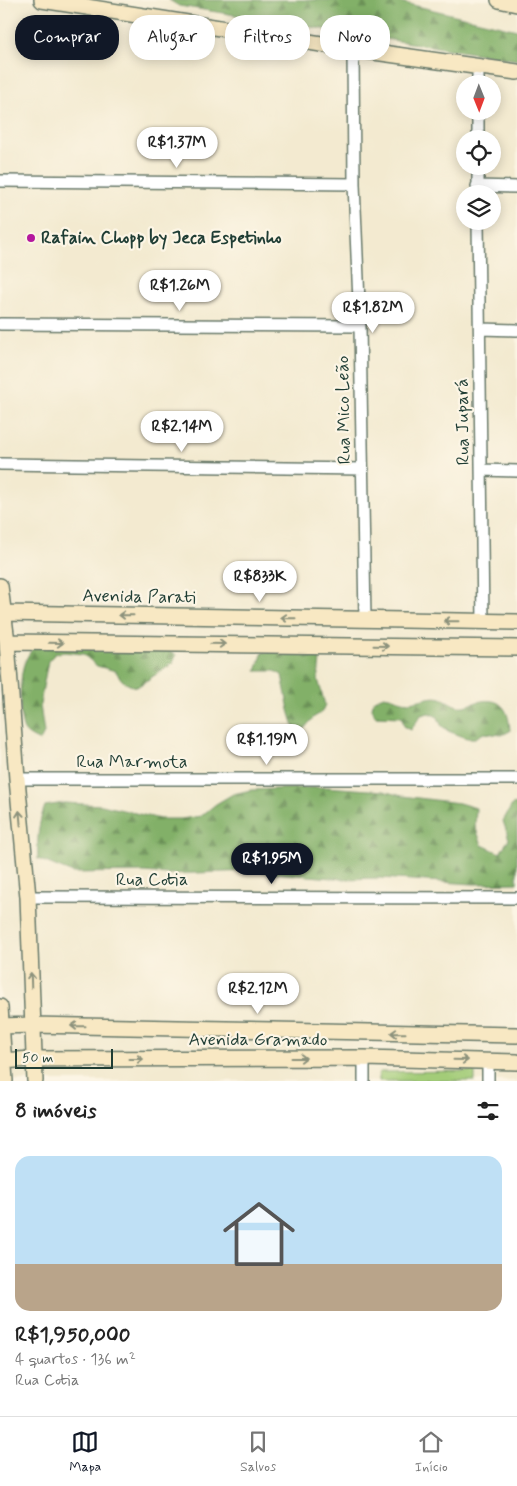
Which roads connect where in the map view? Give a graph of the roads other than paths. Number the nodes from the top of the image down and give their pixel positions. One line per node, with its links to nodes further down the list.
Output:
1 (42, 0): 4 (street)
2 (499, 0): 3 (street)
3 (517, 4)
4 (320, 44)
5 (390, 54): 7 (street)
6 (353, 60): 11 (street, Rua Mico Leão)
7 (478, 66): 8 (street); 9 (street)
8 (517, 72)
9 (478, 75)
10 (0, 181): 11 (street)
11 (354, 184): 16 (street, Rua Mico Leão)
12 (517, 187): 13 (street)
13 (501, 188)
14 (478, 230): 17 (street, Rua Jupará)
15 (0, 324): 16 (street)
16 (360, 326): 20 (street, Rua Mico Leão)
17 (480, 330): 18 (street); 21 (street, Rua Jupará)
18 (517, 330)
19 (0, 464): 20 (street)
20 (363, 469): 25 (street, Rua Mico Leão)
21 (482, 470): 22 (street); 26 (street, Rua Jupará)
22 (517, 471)
23 (0, 586): 24 (street)
24 (2, 613): 25 (street, Avenida Parati, one-way to 24); 28 (street)
25 (365, 620): 26 (street, Avenida Parati, one-way to 25)
26 (482, 622): 27 (street, Avenida Parati)
27 (517, 622)
28 (4, 642): 29 (street, one-way to 29); 30 (street)
29 (517, 648)
30 (17, 779): 31 (street, Rua Marmota); 32 (street, one-way to 30)
31 (517, 779)
32 (28, 897): 33 (street, Rua Cotia); 35 (street, one-way to 32)
33 (517, 898)
34 (0, 1007): 36 (street)
35 (33, 1025): 36 (street, Avenida Gramado); 37 (street, Avenida Gramado, one-way to 35); 39 (street)
36 (1, 1026): 40 (street)
37 (517, 1035)
38 (364, 1058): 39 (street, Avenida Gramado, one-way to 38); 41 (street, Avenida Gramado, one-way to 41); 45 (street)
39 (33, 1059): 40 (street, Avenida Gramado); 44 (street)
40 (2, 1061): 43 (street)
41 (488, 1061): 42 (street, Avenida Gramado); 46 (street)
42 (517, 1062)
43 (5, 1081)
44 (35, 1081)
45 (364, 1081)
46 (488, 1081)

